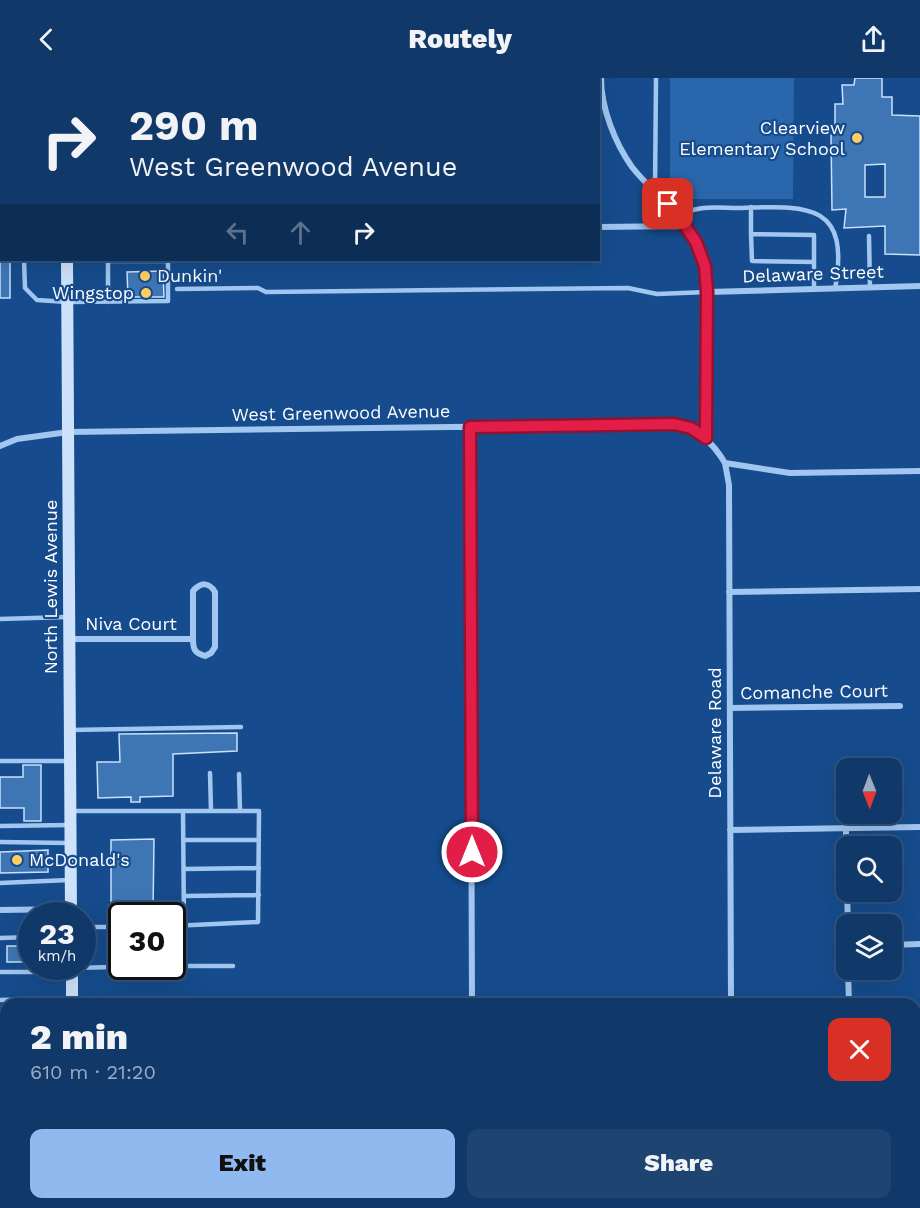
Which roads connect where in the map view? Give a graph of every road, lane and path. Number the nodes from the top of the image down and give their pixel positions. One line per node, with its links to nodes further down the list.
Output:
1 (601, 78): 3 (street)
2 (656, 78): 3 (lane)
3 (655, 190): 5 (street)
4 (751, 207): 5 (lane); 8 (lane); 19 (lane)
5 (679, 217): 6 (street)
6 (686, 226): 7 (street); 20 (street)
7 (600, 227)
8 (751, 234): 14 (lane); 14 (lane)
9 (869, 236): 16 (lane)
10 (24, 261): 22 (lane)
11 (67, 261): 22 (main road, North Lewis Avenue)
12 (108, 261): 21 (lane)
13 (168, 261): 21 (lane)
14 (814, 262): 18 (lane)
15 (920, 286): 16 (street, Delaware Street)
16 (870, 288): 19 (street, Delaware Street)
17 (177, 289): 20 (lane)
18 (814, 289): 19 (street, Delaware Street); 20 (street, Delaware Street)
19 (835, 289)
20 (707, 292): 25 (street)
21 (108, 302): 22 (lane)
22 (67, 303): 24 (main road, North Lewis Avenue)
23 (470, 427): 24 (street, West Greenwood Avenue); 25 (street, West Greenwood Avenue); 79 (street)
24 (68, 432): 26 (street, West Greenwood Avenue); 31 (main road, North Lewis Avenue)
25 (706, 438): 27 (street, West Greenwood Avenue)
26 (0, 446)
27 (725, 463): 28 (street); 30 (street, Delaware Road)
28 (920, 471)
29 (920, 589): 30 (street)
30 (729, 592): 36 (street, Delaware Road)
31 (69, 617): 32 (lane); 33 (main road, North Lewis Avenue)
32 (0, 619)
33 (69, 639): 34 (street, Niva Court); 38 (main road, North Lewis Avenue)
34 (192, 639): 34 (street, Niva Court)
35 (900, 706): 36 (street, Comanche Court)
36 (730, 708): 51 (street, Delaware Road)
37 (241, 727): 38 (lane)
38 (70, 730): 40 (main road, North Lewis Avenue)
39 (0, 761): 40 (lane)
40 (70, 761): 44 (main road, North Lewis Avenue)
41 (210, 773): 46 (lane)
42 (239, 774): 43 (lane)
43 (240, 810): 46 (lane); 54 (lane)
44 (71, 811): 45 (lane); 47 (main road, North Lewis Avenue)
45 (183, 811): 46 (lane); 53 (lane)
46 (211, 811)
47 (71, 825): 48 (lane); 56 (main road, North Lewis Avenue)
48 (0, 826)
49 (920, 827): 50 (street)
50 (846, 828): 51 (street); 52 (street)
51 (730, 830): 80 (street, Delaware Road)
52 (846, 836)
53 (183, 840): 54 (lane); 58 (lane)
54 (259, 840): 57 (lane)
55 (0, 842): 56 (lane)
56 (71, 843): 59 (main road, North Lewis Avenue)
57 (259, 868): 58 (lane); 61 (lane)
58 (184, 869): 62 (lane)
59 (71, 880): 60 (lane); 63 (main road, North Lewis Avenue)
60 (0, 883)
61 (259, 895): 62 (lane); 67 (lane)
62 (184, 896): 64 (lane)
63 (71, 902)
64 (184, 902)
65 (0, 910): 66 (street)
66 (18, 911)
67 (186, 926)
68 (18, 937): 69 (lane)
69 (0, 938)
70 (920, 944): 71 (street)
71 (902, 945)
72 (186, 966): 73 (lane)
73 (233, 966)
74 (18, 971): 75 (lane)
75 (0, 972)
76 (72, 980): 78 (main road)
77 (848, 980): 81 (street)
78 (72, 998)
79 (472, 998)
80 (731, 998)
81 (849, 998)

